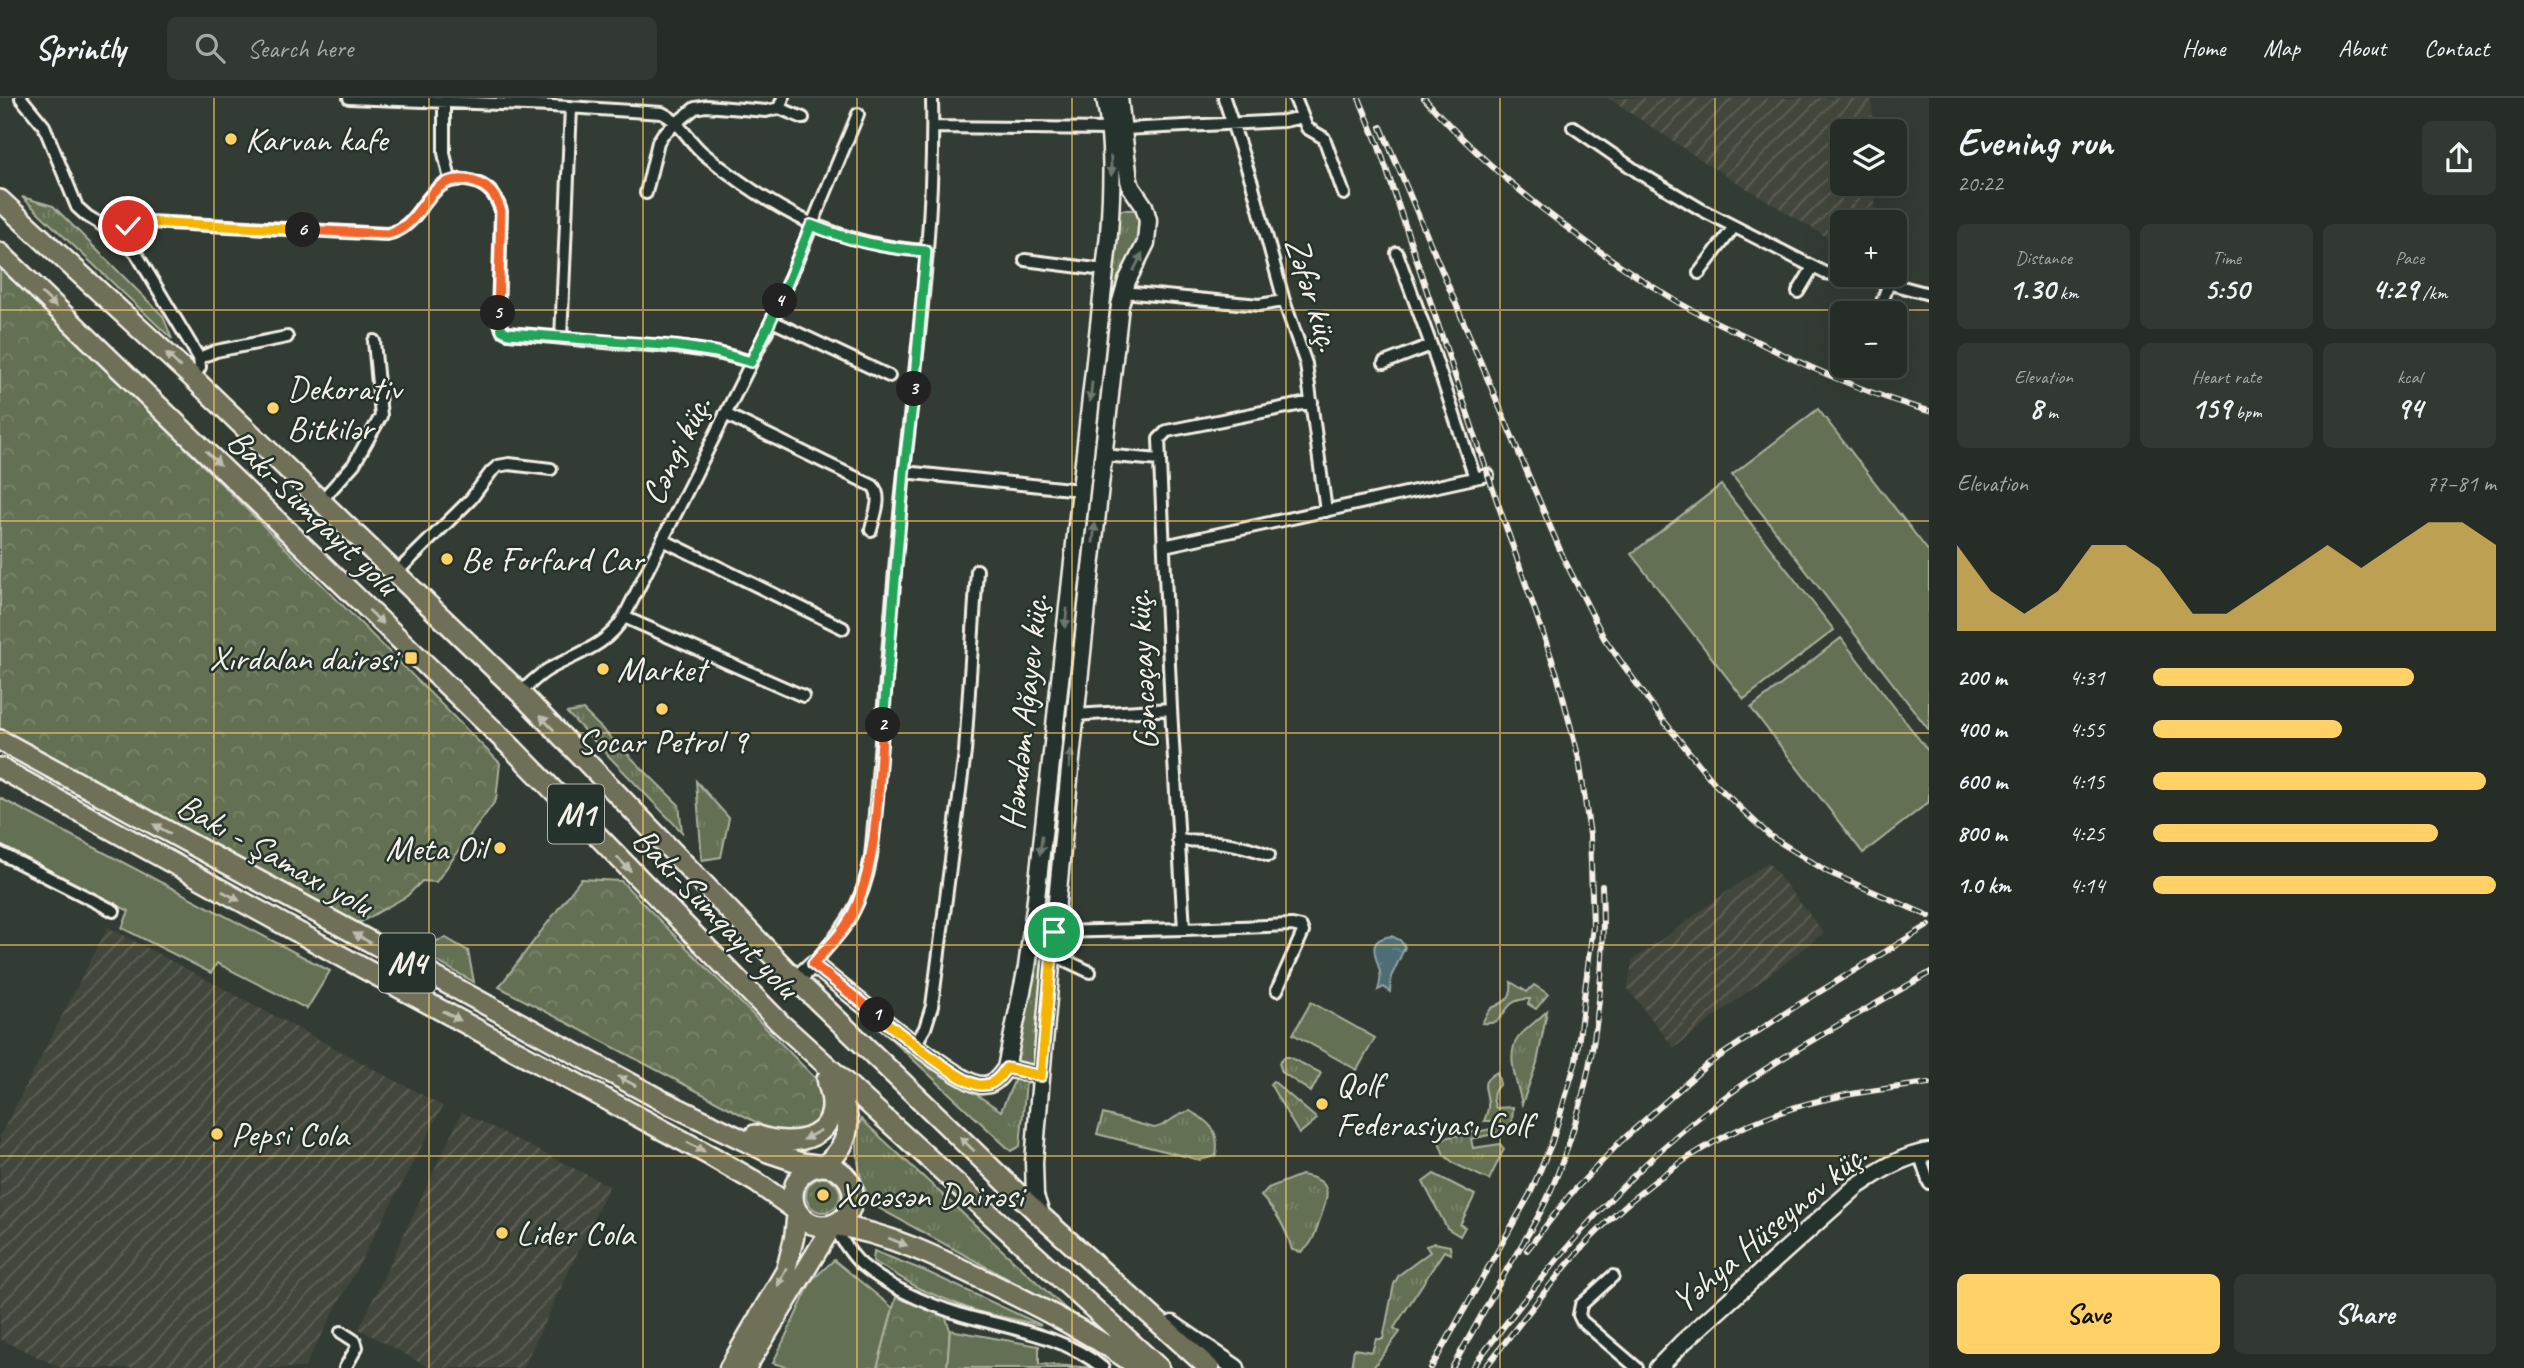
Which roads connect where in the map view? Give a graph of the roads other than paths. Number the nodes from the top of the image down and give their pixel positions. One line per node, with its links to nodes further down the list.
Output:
1 (21, 98): 26 (street)
2 (349, 98): 8 (street)
3 (932, 98): 17 (street)
4 (1104, 98): 19 (street, Həmdəm Ağayev küç.)
5 (1119, 98): 19 (street)
6 (1224, 98): 16 (street, Zəfər küç.)
7 (1295, 98): 13 (street)
8 (444, 101): 9 (street); 20 (street)
9 (552, 102): 11 (street)
10 (781, 103): 14 (street); 15 (street)
11 (571, 107): 15 (street); 42 (street)
12 (858, 114): 24 (street, Cəngi küç.)
13 (1302, 117): 16 (street); 22 (street)
14 (803, 118)
15 (677, 122): 21 (street); 24 (street)
16 (1233, 122): 19 (street); 39 (street, Zəfər küç.)
17 (933, 127): 19 (street); 27 (street)
18 (1573, 127): 25 (street)
19 (1117, 129): 32 (street, Həmdəm Ağayev küç., one-way to 32); 36 (street, one-way to 19)
20 (450, 180): 26 (street); 42 (street)
21 (646, 193)
22 (1344, 194)
23 (0, 200): 49 (highway, Bakı-Sumqayıt yolu / M1, one-way to 23)
24 (811, 225): 27 (street); 40 (street, Cəngi küç.)
25 (1734, 227): 31 (street); 33 (street)
26 (115, 233): 45 (street)
27 (926, 251): 55 (street)
28 (0, 253): 87 (highway, Bakı-Sumqayıt yolu / M1, one-way to 87)
29 (1397, 253): 44 (street)
30 (1025, 260): 32 (street)
31 (1813, 267): 34 (street); 37 (street)
32 (1104, 270): 58 (street, Həmdəm Ağayev küç., one-way to 58)
33 (1699, 273)
34 (1830, 274)
35 (1905, 287): 38 (street)
36 (1123, 292): 39 (street); 52 (street)
37 (1798, 292)
38 (1929, 293)
39 (1284, 301): 50 (street, Zəfər küç.)
40 (772, 321): 46 (street, Cəngi küç.); 48 (street)
41 (287, 337): 45 (street)
42 (561, 338): 46 (street)
43 (374, 341): 59 (street)
44 (1431, 345): 47 (street); 57 (street)
45 (199, 358): 49 (street)
46 (751, 362): 51 (street, Cəngi küç.)
47 (1384, 363)
48 (889, 376)
49 (193, 378): 59 (highway, Bakı-Sumqayıt yolu / M1)
50 (1312, 402): 53 (street, Gəncəçay küç.); 60 (street, Zəfər küç.)
51 (725, 414): 61 (street); 62 (street, Cəngi küç.)
52 (1103, 455): 53 (street); 71 (street, one-way to 52)
53 (1159, 460): 63 (street, Gəncəçay küç.)
54 (551, 469): 65 (street)
55 (904, 472): 58 (street); 83 (street)
56 (1488, 475): 57 (street)
57 (1475, 478): 60 (street)
58 (1080, 490): 89 (street, Həmdəm Ağayev küç., one-way to 89)
59 (321, 501): 65 (highway, Bakı-Sumqayıt yolu / M1)
60 (1326, 511): 63 (street)
61 (872, 530)
62 (663, 540): 66 (street, Cəngi küç.); 67 (street)
63 (1164, 546): 70 (street, Gəncəçay küç.)
64 (978, 570): 88 (street)
65 (396, 573): 68 (highway, Bakı-Sumqayıt yolu / M1)
66 (624, 617): 68 (street, Cəngi küç.); 69 (street)
67 (843, 628)
68 (520, 693): 85 (highway, Bakı-Sumqayıt yolu / M1, one-way to 68)
69 (803, 696)
70 (1171, 709): 71 (street); 75 (street, Gəncəçay küç.)
71 (1075, 715): 81 (street, one-way to 71)
72 (0, 740): 92 (highway, Bakı - Şamaxı yolu / M4, one-way to 72)
73 (0, 768): 78 (highway, Bakı - Şamaxı yolu / M4)
74 (0, 782): 78 (highway, Bakı - Şamaxı yolu / M4)
75 (1178, 840): 77 (street); 80 (street, Gəncəçay küç.)
76 (0, 853): 79 (street)
77 (1269, 855)
78 (161, 857): 96 (highway, Bakı - Şamaxı yolu / M4, one-way to 96)
79 (114, 911)
80 (1184, 929): 81 (street); 86 (street)
81 (1054, 932): 82 (street)
82 (1052, 954): 84 (street); 91 (street)
83 (813, 964): 85 (street); 88 (street)
84 (1090, 972)
85 (796, 980): 97 (highway, Bakı-Sumqayıt yolu / M1, one-way to 85)
86 (1278, 990)
87 (780, 1023): 90 (highway); 106 (highway, Bakı-Sumqayıt yolu / M1)
88 (915, 1045): 89 (street)
89 (1006, 1068): 91 (street)
90 (825, 1076): 92 (highway, one-way to 92); 94 (highway)
91 (1041, 1076): 97 (street)
92 (661, 1100): 94 (highway, Bakı - Şamaxı yolu / M4)
93 (1924, 1152): 95 (street); 110 (street, Yəhya Hüseynov küç.)
94 (823, 1166): 96 (highway); 98 (highway)
95 (1929, 1184)
96 (797, 1211): 98 (highway); 103 (main road, one-way to 103)
97 (1042, 1217): 101 (highway, Bakı-Sumqayıt yolu / M1)
98 (832, 1225): 103 (main road); 104 (street); 105 (highway, one-way to 105)
99 (1613, 1276): 109 (street)
100 (341, 1332): 102 (street)
101 (1208, 1359): 107 (street); 108 (street)
102 (345, 1368)
103 (743, 1368)
104 (1103, 1368)
105 (1140, 1368)
106 (1159, 1368)
107 (1228, 1368)
108 (1236, 1368)
109 (1637, 1368)
110 (1658, 1368)

